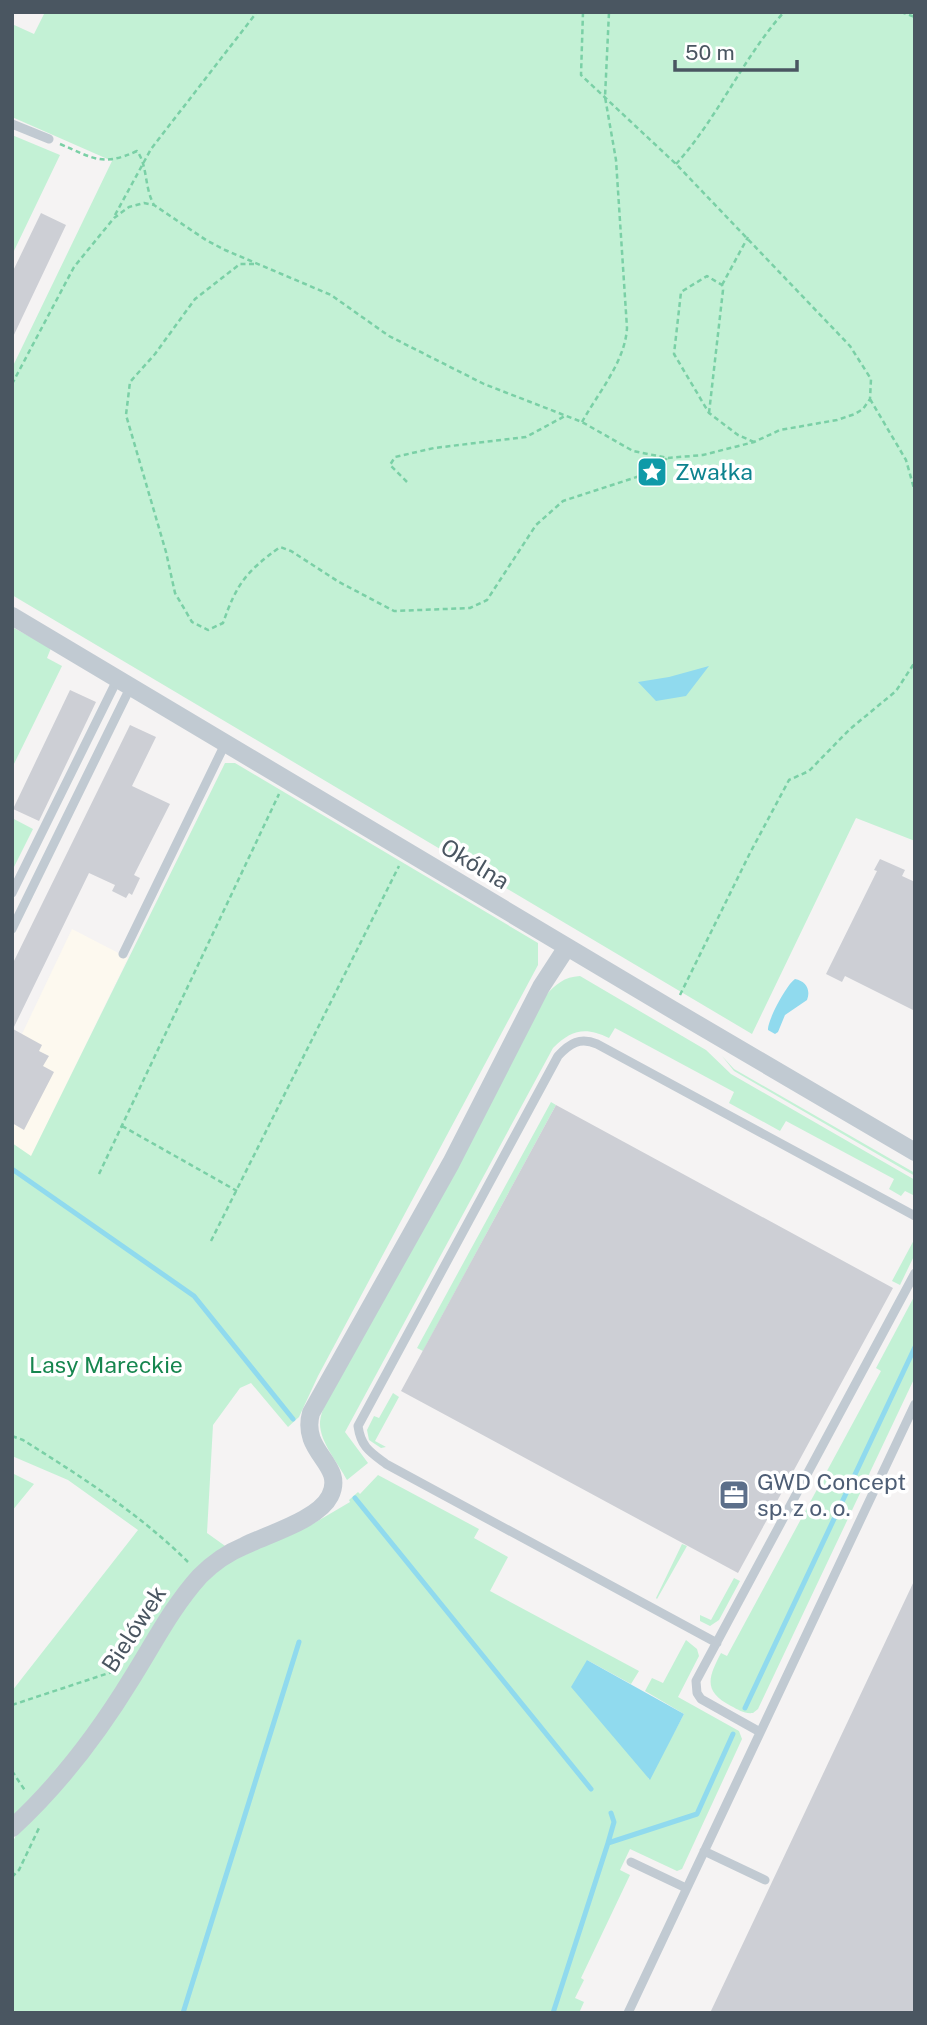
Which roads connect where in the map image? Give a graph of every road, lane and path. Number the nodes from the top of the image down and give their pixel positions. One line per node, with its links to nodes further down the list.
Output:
1 (257, 12): 10 (path)
2 (583, 12): 7 (path)
3 (609, 12): 7 (path)
4 (783, 12): 11 (path)
5 (901, 12): 6 (path)
6 (915, 17)
7 (605, 97): 11 (path); 21 (path)
8 (12, 124): 9 (lane)
9 (49, 139): 10 (path)
10 (143, 160): 12 (path); 13 (path)
11 (676, 164): 14 (path)
12 (154, 205): 13 (path); 15 (path)
13 (114, 218): 17 (path)
14 (748, 237): 16 (path); 18 (path)
15 (258, 264): 20 (path); 23 (path)
16 (722, 285): 19 (path); 19 (path)
17 (12, 384)
18 (870, 399): 22 (path); 25 (path)
19 (709, 413): 22 (path)
20 (565, 416): 21 (path); 24 (path)
21 (582, 422): 23 (path)
22 (754, 442): 23 (path)
23 (668, 458)
24 (407, 481)
25 (915, 492)
26 (12, 616): 28 (street, Okólna)
27 (915, 662): 36 (path)
28 (124, 682): 29 (street, Okólna); 32 (lane); 33 (lane)
29 (226, 742): 30 (street, Okólna); 35 (lane)
30 (285, 779): 31 (street, Okólna); 37 (path)
31 (407, 851): 34 (street, Okólna); 40 (path)
32 (12, 893)
33 (12, 929)
34 (567, 947): 36 (street, Okólna); 46 (street, Bielówek)
35 (123, 954)
36 (673, 1010): 38 (street, Okólna)
37 (122, 1126): 39 (path); 40 (path)
38 (915, 1152)
39 (99, 1174)
40 (237, 1191): 42 (path)
41 (915, 1216): 47 (lane)
42 (211, 1241)
43 (915, 1273): 47 (lane)
44 (915, 1405): 50 (lane)
45 (12, 1436): 46 (path)
46 (201, 1576): 48 (street, Bielówek)
47 (717, 1643): 50 (lane)
48 (143, 1662): 49 (path); 52 (street, Bielówek)
49 (12, 1705)
50 (760, 1732): 54 (lane)
51 (12, 1771): 52 (path)
52 (39, 1813): 53 (street, Bielówek); 56 (path)
53 (12, 1828)
54 (704, 1851): 57 (lane); 58 (lane)
55 (631, 1862): 58 (lane)
56 (12, 1877)
57 (765, 1881)
58 (687, 1888): 59 (lane)
59 (628, 2013)

